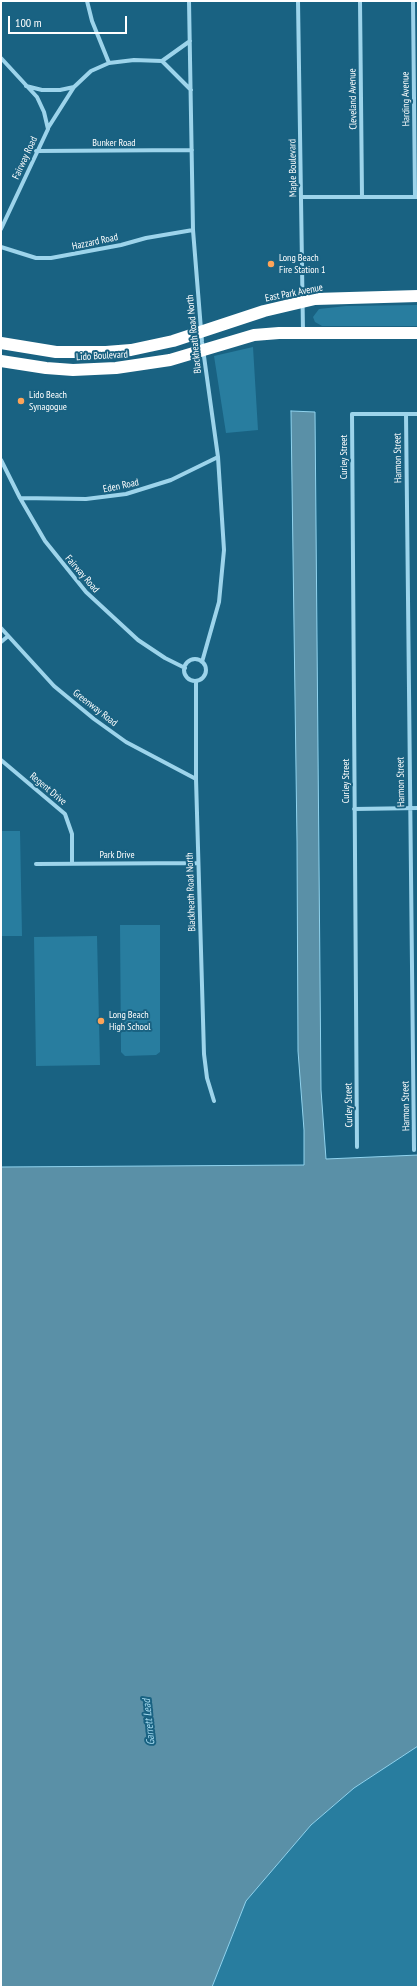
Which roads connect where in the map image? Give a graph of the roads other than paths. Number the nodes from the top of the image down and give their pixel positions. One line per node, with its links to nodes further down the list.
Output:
1 (87, 1): 9 (street)
2 (189, 1): 6 (street, Blackheath Road North)
3 (298, 1): 18 (street, Maple Boulevard)
4 (360, 1): 16 (street, Cleveland Avenue)
5 (413, 1): 17 (street, Harding Avenue)
6 (190, 41): 8 (street); 12 (street, Blackheath Road North)
7 (1, 58): 10 (street, Fairway Road)
8 (162, 61): 9 (street); 12 (street)
9 (109, 62): 11 (street)
10 (25, 86): 11 (street); 13 (street, Fairway Road)
11 (74, 87): 13 (street)
12 (191, 90): 14 (street, Blackheath Road North)
13 (48, 129): 15 (street, Fairway Road)
14 (192, 150): 15 (street, Bunker Road); 20 (street, Blackheath Road North)
15 (36, 151): 19 (street, Fairway Road)
16 (362, 197): 17 (street); 18 (street)
17 (416, 197)
18 (301, 198): 23 (street, Maple Boulevard)
19 (1, 229)
20 (193, 230): 21 (street, Hazzard Road); 24 (street, Blackheath Road North)
21 (1, 248)
22 (418, 296): 23 (highway, East Park Avenue)
23 (302, 301): 24 (highway, East Park Avenue); 25 (street, Maple Boulevard)
24 (201, 331): 27 (highway, Lido Boulevard); 28 (street, Blackheath Road North)
25 (303, 334): 26 (highway); 28 (highway)
26 (418, 334)
27 (1, 343)
28 (203, 350): 29 (highway, Lido Boulevard); 32 (street, Blackheath Road North)
29 (1, 361)
30 (406, 414): 31 (street); 43 (street, Harmon Street); 45 (street, Curley Street)
31 (418, 414)
32 (218, 457): 34 (street, Eden Road); 38 (street, Blackheath Road North)
33 (1, 460): 34 (street, Fairway Road)
34 (20, 498): 39 (street, Fairway Road)
35 (1, 628): 36 (street, Greenway Road)
36 (7, 637): 37 (street); 42 (street, Greenway Road)
37 (1, 642)
38 (202, 662): 39 (street); 40 (street)
39 (185, 668): 40 (street, Fairway Road)
40 (196, 681): 42 (street, Blackheath Road North)
41 (1, 760): 48 (street, Regent Drive)
42 (196, 779): 46 (street, Blackheath Road North)
43 (409, 808): 44 (street); 45 (street); 51 (street, Harmon Street)
44 (418, 808)
45 (354, 809): 50 (street, Curley Street)
46 (198, 863): 48 (street, Park Drive); 49 (street, Blackheath Road North)
47 (36, 864): 48 (street, Park Drive)
48 (72, 864)
49 (214, 1101)
50 (357, 1147)
51 (414, 1150)

